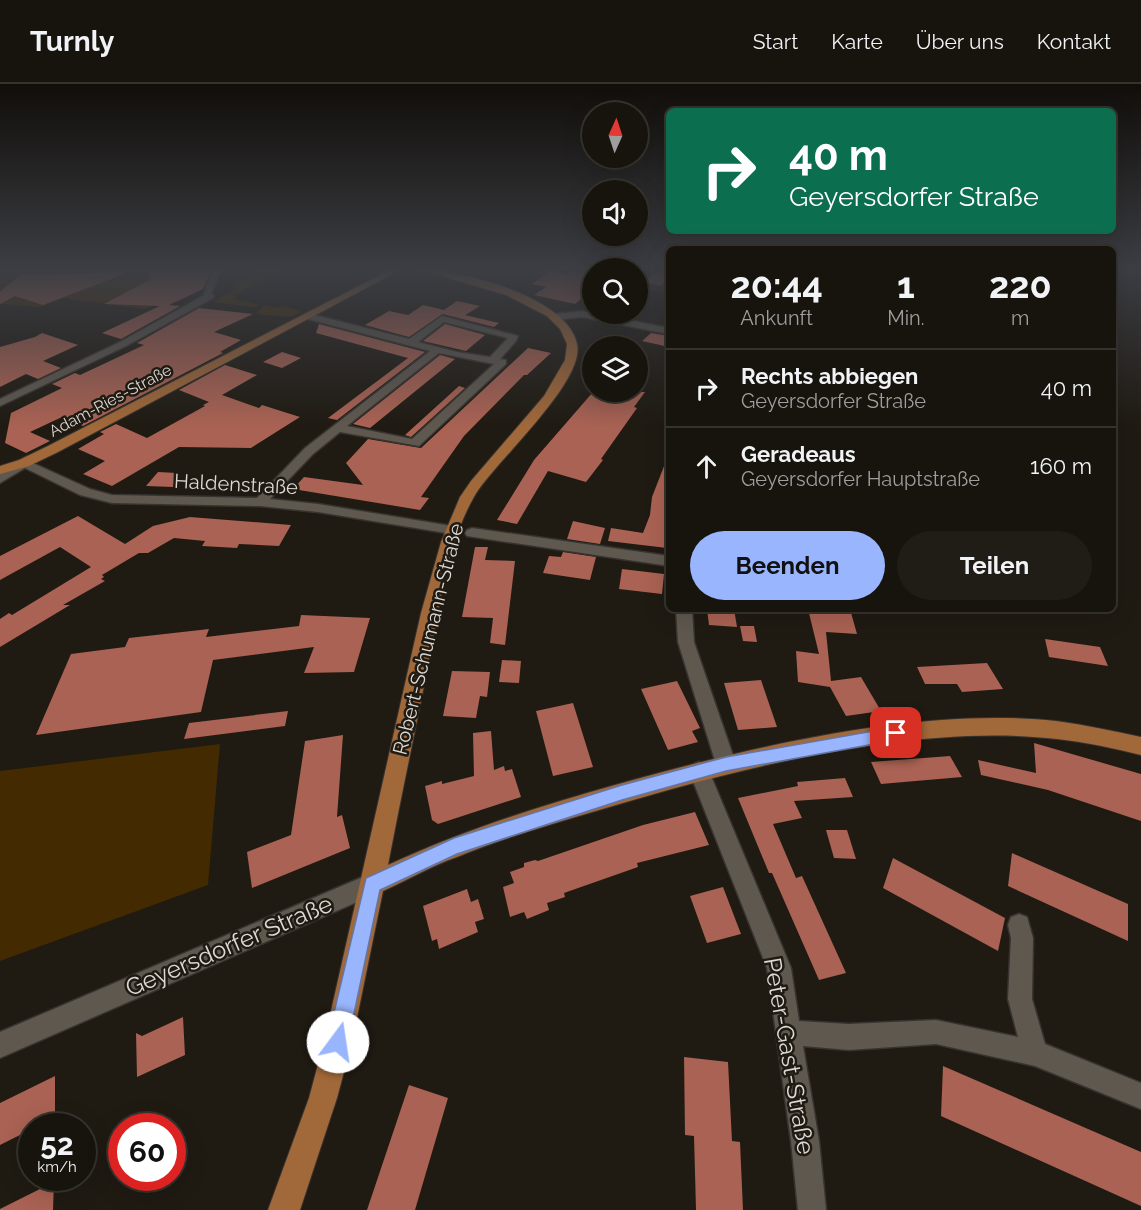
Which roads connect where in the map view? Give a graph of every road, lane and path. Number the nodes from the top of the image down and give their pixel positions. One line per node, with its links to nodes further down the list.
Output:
1 (162, 323): 12 (street)
2 (294, 323): 14 (main road, Adam-Ries-Straße)
3 (332, 323): 9 (street)
4 (438, 323): 9 (street)
5 (453, 323): 11 (street)
6 (559, 323): 18 (main road, Robert-Schumann-Straße)
7 (632, 323): 8 (street)
8 (666, 330)
9 (410, 343): 10 (street)
10 (437, 350): 11 (street); 13 (street)
11 (492, 361): 13 (street)
12 (0, 403)
13 (337, 428): 17 (street)
14 (24, 463): 15 (main road); 16 (street, Adam-Ries-Straße); 17 (street, Haldenstraße)
15 (0, 470)
16 (0, 479)
17 (260, 502): 18 (street, Haldenstraße)
18 (462, 531): 19 (street, Haldenstraße); 24 (main road, Robert-Schumann-Straße)
19 (666, 561)
20 (684, 612): 22 (street)
21 (1141, 746): 22 (main road, Geyersdorfer Straße)
22 (726, 764): 23 (main road, Geyersdorfer Straße)
23 (699, 771): 24 (main road, Geyersdorfer Straße); 26 (street, Peter-Gast-Straße)
24 (372, 884): 27 (street, Geyersdorfer Straße); 30 (main road, Robert-Schumann-Straße)
25 (1019, 925): 28 (street)
26 (790, 1033): 28 (street); 31 (street, Peter-Gast-Straße)
27 (0, 1045)
28 (1035, 1053): 29 (street)
29 (1141, 1096)
30 (284, 1210)
31 (812, 1210)

